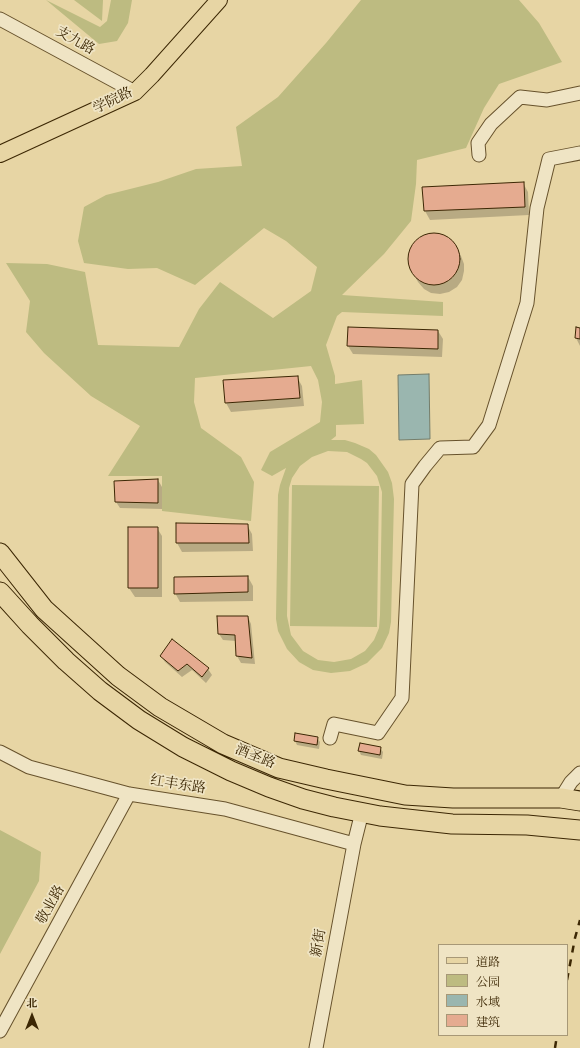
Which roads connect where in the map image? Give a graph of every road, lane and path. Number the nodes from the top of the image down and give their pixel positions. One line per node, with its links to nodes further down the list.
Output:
1 (219, 0): 3 (main road, 学院路)
2 (0, 19): 3 (street, 支九路)
3 (134, 92): 6 (main road, 学院路)
4 (580, 93): 7 (street)
5 (580, 153): 10 (street)
6 (0, 154)
7 (480, 155)
8 (0, 553): 14 (highway, 酒圣路)
9 (0, 592): 16 (highway, 酒圣路)
10 (330, 738)
11 (0, 752): 13 (street, 红丰东路)
12 (580, 773): 14 (street)
13 (129, 794): 18 (street, 红丰东路); 19 (street, 敬业路)
14 (561, 798): 15 (highway, 酒圣路)
15 (580, 801)
16 (362, 812): 17 (highway, 酒圣路); 18 (street, 新街)
17 (576, 829)
18 (354, 844): 20 (street, 新街)
19 (0, 1031)
20 (316, 1048)

